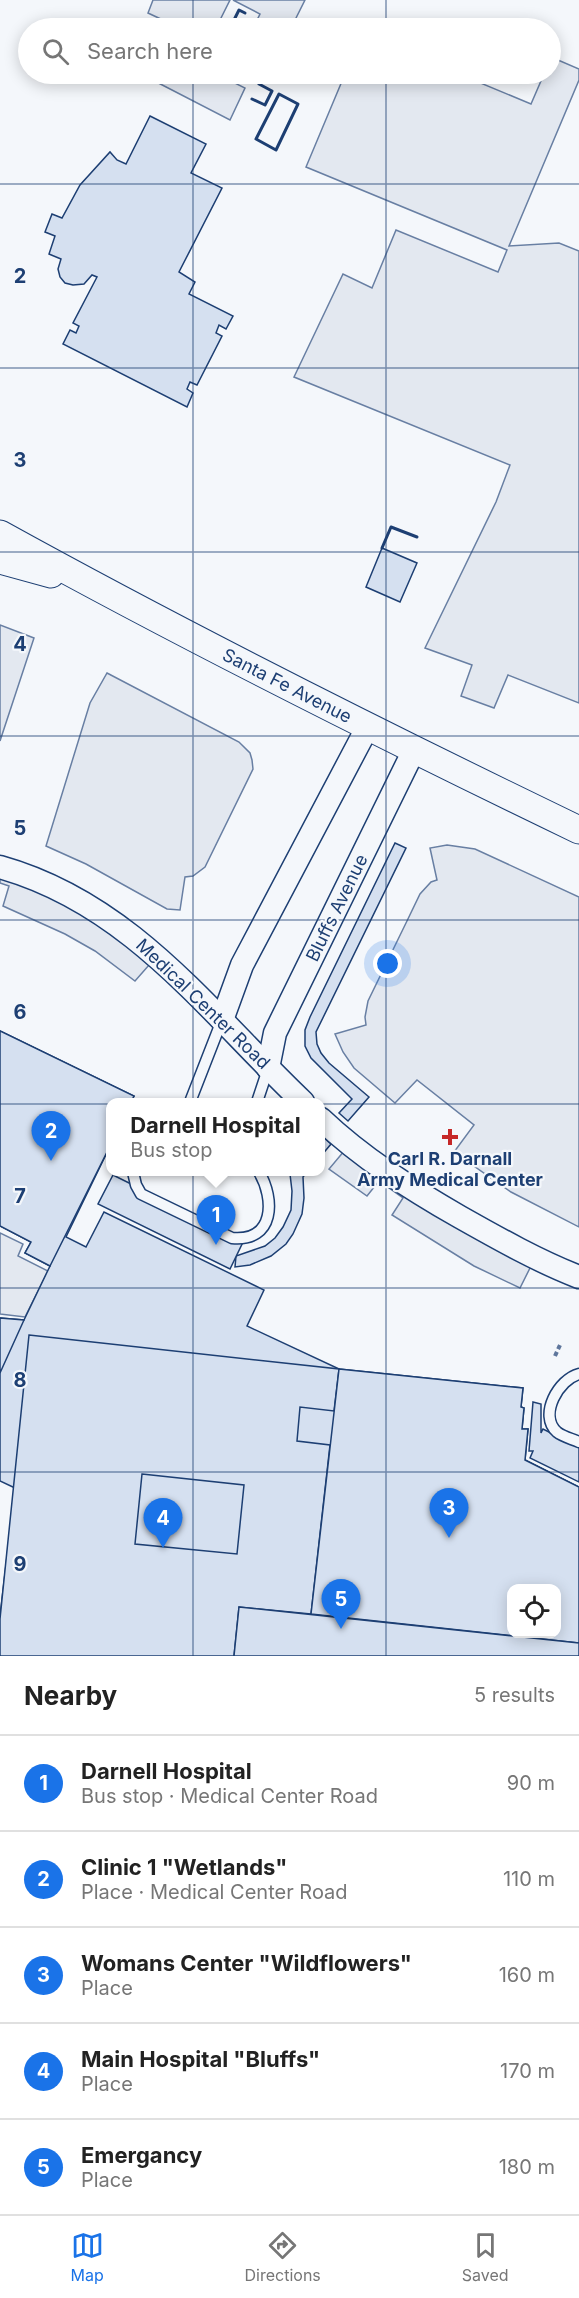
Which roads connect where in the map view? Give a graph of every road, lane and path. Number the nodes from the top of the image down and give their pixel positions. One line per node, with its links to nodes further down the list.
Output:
1 (0, 534): 3 (street, Santa Fe Avenue)
2 (0, 560): 3 (street)
3 (94, 586): 4 (street, Santa Fe Avenue)
4 (368, 728): 5 (street, Santa Fe Avenue); 8 (street)
5 (414, 750): 6 (street, Santa Fe Avenue); 9 (street, Bluffs Avenue)
6 (579, 830)
7 (0, 867): 8 (street, Medical Center Road)
8 (222, 1020): 9 (street, Medical Center Road); 10 (lane)
9 (268, 1068): 11 (lane); 12 (street, Medical Center Road)
10 (192, 1098)
11 (258, 1098)
12 (299, 1098)
13 (325, 1122): 16 (street)
14 (134, 1176): 15 (lane)
15 (261, 1176)
16 (579, 1277)
17 (560, 1345): 18 (path)
18 (555, 1356)
19 (579, 1374): 20 (lane)
20 (579, 1443)

